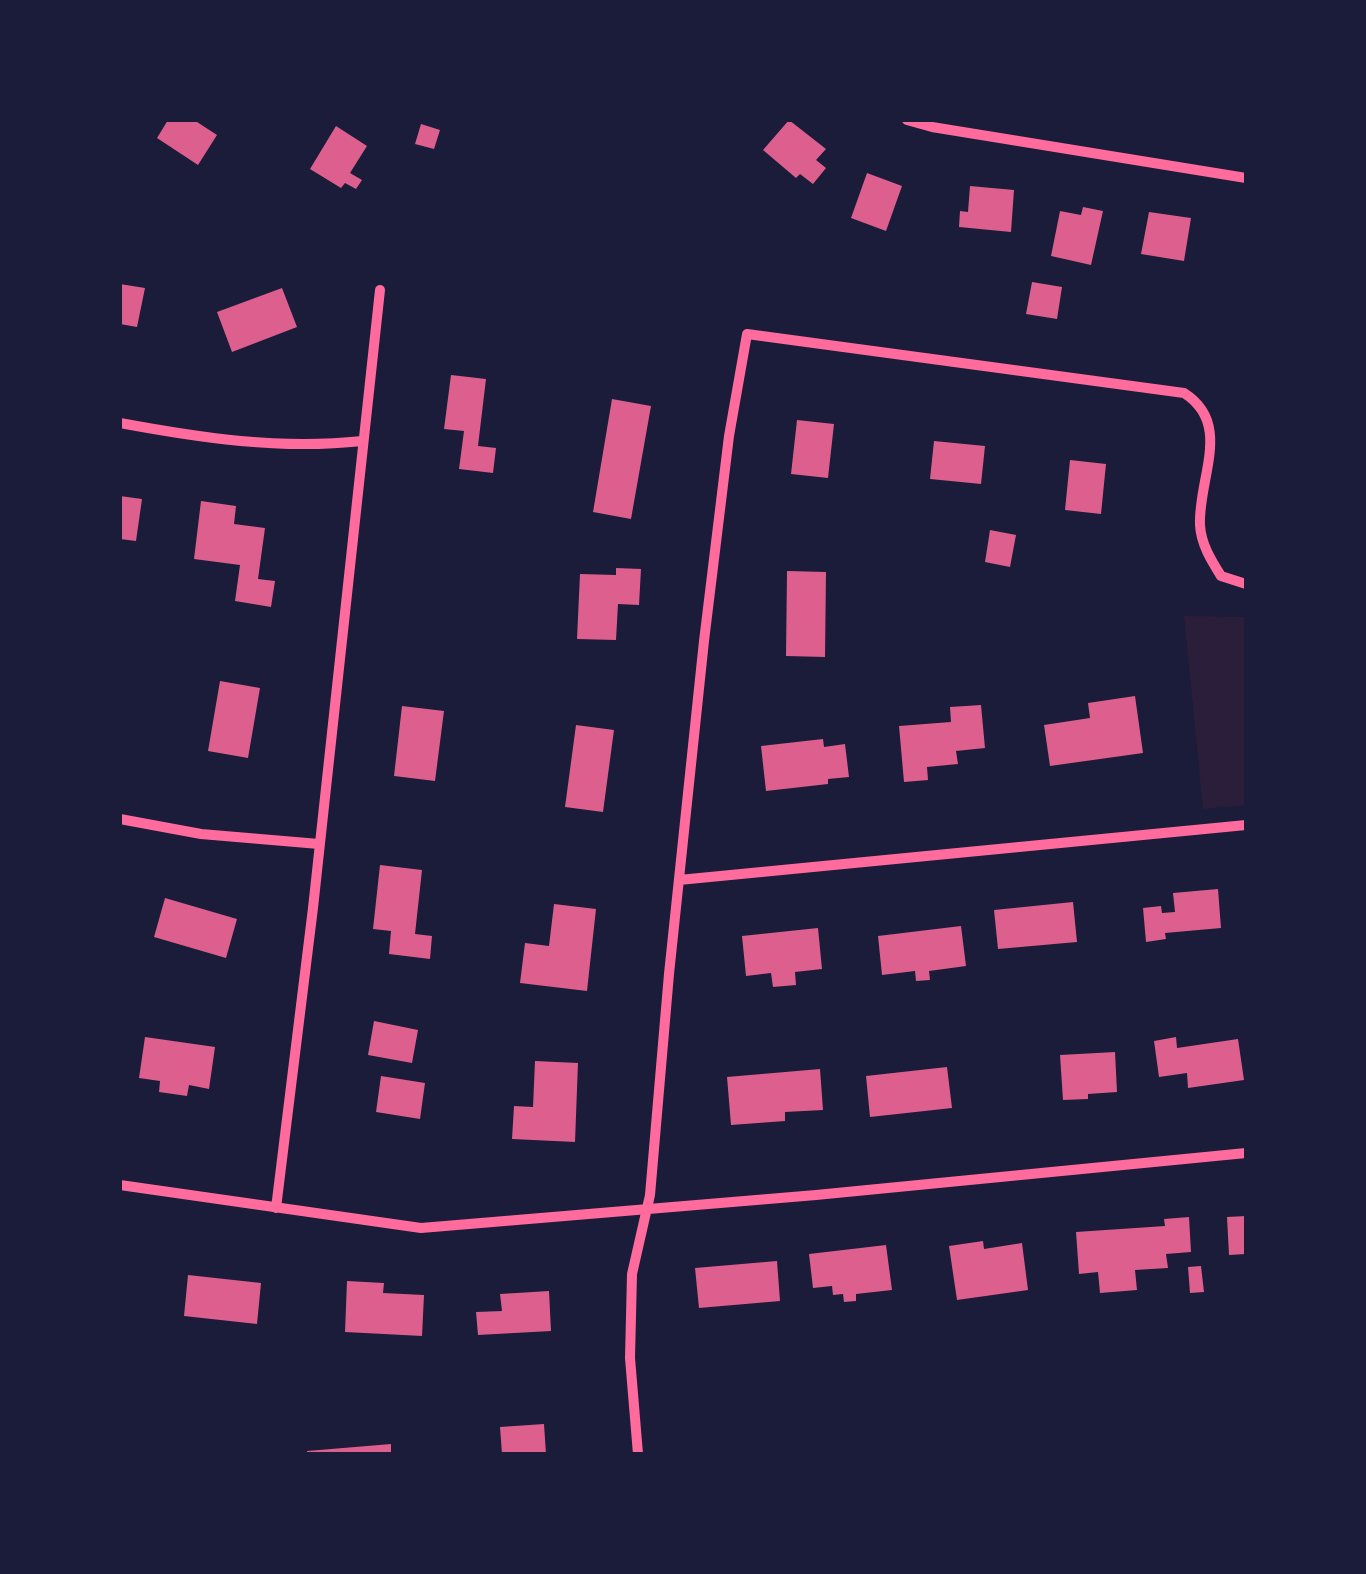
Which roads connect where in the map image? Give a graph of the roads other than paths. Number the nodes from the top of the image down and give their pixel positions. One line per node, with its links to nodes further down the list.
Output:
1 (907, 120): 2 (street)
2 (1246, 178)
3 (380, 290): 5 (street)
4 (120, 423): 5 (street)
5 (362, 442): 9 (street)
6 (1246, 584): 10 (street)
7 (120, 819): 9 (street)
8 (1246, 825): 10 (street)
9 (319, 844): 13 (street)
10 (679, 880): 14 (street)
11 (1246, 1153): 14 (street)
12 (120, 1184): 13 (street)
13 (276, 1208): 14 (street)
14 (648, 1208): 15 (street)
15 (638, 1454)

